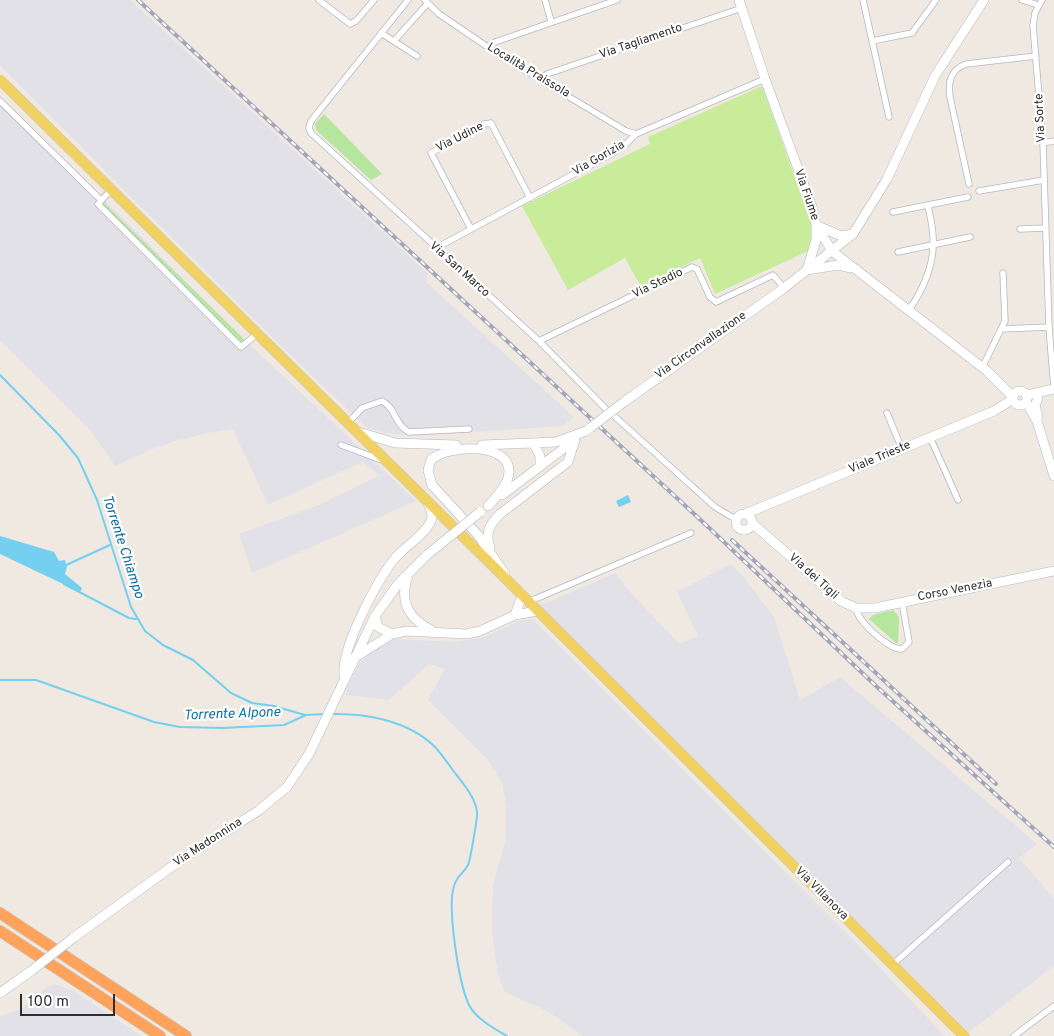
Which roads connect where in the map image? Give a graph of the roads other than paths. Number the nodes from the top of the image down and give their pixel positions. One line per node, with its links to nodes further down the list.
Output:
1 (319, 0): 2 (street)
2 (374, 0)
3 (408, 0): 14 (street)
4 (544, 0): 13 (street)
5 (617, 0): 13 (street)
6 (863, 0): 16 (street)
7 (936, 0): 16 (street)
8 (984, 0): 41 (main road, Via Circonvallazione)
9 (1022, 0): 11 (street)
10 (426, 2): 15 (street); 17 (street, Località Praissola)
11 (1040, 3): 19 (street, Via Sorte)
12 (741, 4): 20 (main road, Via Fiume); 22 (street, Via Tagliamento)
13 (551, 21): 17 (street)
14 (382, 33): 15 (street); 44 (street, Via San Marco)
15 (394, 41): 18 (street)
16 (872, 42): 24 (street)
17 (489, 48): 22 (street, Località Praissola)
18 (418, 56)
19 (1036, 56): 27 (street, Via Sorte); 29 (street)
20 (765, 79): 25 (street, Via Gorizia); 37 (main road, Via Fiume)
21 (0, 80): 30 (main road, Via Villanova)
22 (541, 80): 25 (street, Località Praissola)
23 (0, 101): 34 (street)
24 (888, 117)
25 (636, 134): 33 (street, Via Gorizia)
26 (1054, 141): 27 (street)
27 (1043, 143): 28 (street, Via Sorte)
28 (1044, 180): 31 (street); 38 (street, Via Sorte)
29 (969, 184)
30 (111, 190): 34 (street); 54 (main road, Via Villanova)
31 (980, 191)
32 (968, 196): 35 (street)
33 (530, 198): 39 (street, Via Gorizia); 39 (street, Via Udine)
34 (101, 200): 54 (street)
35 (928, 206): 36 (street); 43 (street)
36 (893, 212)
37 (816, 225): 41 (main road); 45 (main road, Via Fiume); 48 (main road)
38 (1046, 228): 40 (street); 52 (street, Via Sorte)
39 (471, 229): 44 (street, Via Gorizia)
40 (1020, 229)
41 (853, 234): 45 (main road, Via Circonvallazione); 47 (main road)
42 (970, 237): 43 (street)
43 (932, 246): 46 (street); 51 (street)
44 (436, 248): 55 (street, Via San Marco)
45 (832, 251): 47 (main road, Via Fiume); 48 (main road, Via Circonvallazione)
46 (898, 252)
47 (852, 268): 48 (main road); 51 (main road, Via Fiume)
48 (807, 270): 50 (main road, Via Circonvallazione)
49 (1003, 273): 53 (street)
50 (784, 288): 55 (street, Via Stadio); 67 (main road, Via Circonvallazione, bridge)
51 (908, 311): 56 (main road, Via Fiume)
52 (1049, 327): 53 (street); 58 (street, Via Sorte)
53 (1002, 329): 56 (street)
54 (257, 334): 65 (main road, Via Villanova)
55 (538, 341): 61 (street, Via San Marco)
56 (982, 368): 57 (main road, Via Fiume)
57 (996, 381): 60 (main road, Via Fiume); 60 (main road)
58 (1053, 389): 59 (main road, Viale Trieste); 60 (main road, Viale Trieste)
59 (1038, 398): 60 (main road, Viale Trieste); 64 (main road)
60 (1019, 400): 64 (main road); 68 (main road); 69 (main road, Viale Trieste)
61 (605, 408)
62 (887, 413): 73 (street)
63 (612, 414): 82 (street)
64 (1037, 421): 68 (main road)
65 (351, 426): 66 (street); 71 (main road); 74 (main road, Via Villanova)
66 (469, 429)
67 (588, 430): 70 (main road, Via Circonvallazione); 71 (main road)
68 (1039, 431): 76 (main road)
69 (930, 437): 73 (main road, Viale Trieste); 77 (street)
70 (575, 440): 75 (main road, Via Circonvallazione); 85 (main road)
71 (534, 444): 75 (main road)
72 (341, 445): 74 (street)
73 (902, 448): 79 (main road, Viale Trieste)
74 (386, 461): 78 (main road, Via Villanova)
75 (540, 464): 80 (main road, Via Circonvallazione)
76 (1054, 476)
77 (958, 500)
78 (427, 501): 88 (main road, Via Villanova); 99 (main road)
79 (767, 504): 81 (main road, Viale Trieste); 83 (main road, Viale Trieste)
80 (484, 509): 85 (main road); 86 (main road, Via Circonvallazione, bridge)
81 (745, 514): 82 (main road); 83 (main road, Via dei Tigli)
82 (737, 520): 83 (main road, Via dei Tigli)
83 (750, 525): 91 (main road, Via dei Tigli)
84 (691, 533): 89 (street)
85 (494, 558): 88 (main road)
86 (409, 571): 94 (main road, Via Circonvallazione); 95 (main road)
87 (1054, 571): 90 (main road, Corso Venezia)
88 (513, 587): 89 (main road, Via Villanova)
89 (525, 599): 92 (main road, Via Villanova); 93 (main road)
90 (902, 602): 91 (main road, Corso Venezia); 91 (street)
91 (856, 608)
92 (537, 611): 93 (main road); 103 (main road, Via Villanova)
93 (515, 615): 95 (main road)
94 (375, 616): 96 (main road); 97 (main road, Via Circonvallazione)
95 (433, 632): 96 (main road)
96 (392, 634): 98 (main road)
97 (360, 645): 98 (main road, Via Madonnina)
98 (354, 658): 99 (main road, Via Madonnina)
99 (344, 677): 104 (main road, Via Madonnina, bridge)
100 (1008, 862): 103 (street)
101 (0, 913): 107 (highway)
102 (0, 931): 106 (highway)
103 (892, 965): 108 (main road, Via Villanova)
104 (0, 994)
105 (1054, 1006): 109 (street)
106 (160, 1036)
107 (186, 1036)
108 (964, 1036)
109 (1014, 1036)

